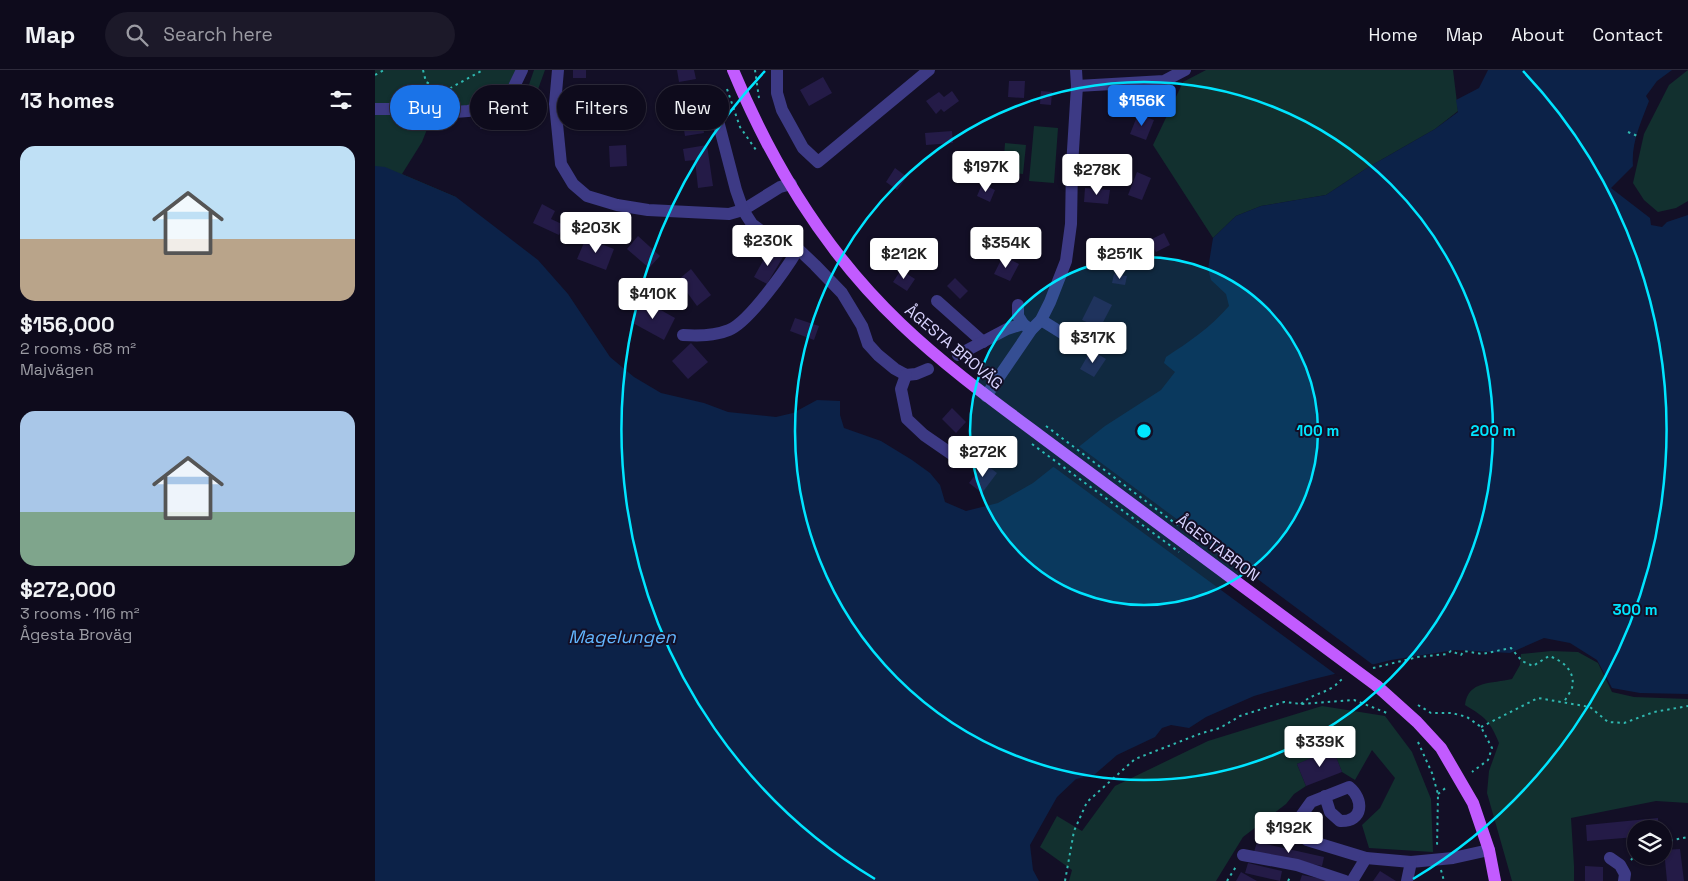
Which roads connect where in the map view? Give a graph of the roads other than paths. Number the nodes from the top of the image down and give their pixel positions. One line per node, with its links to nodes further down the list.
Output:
1 (522, 70): 9 (street)
2 (558, 70): 12 (street)
3 (733, 70): 11 (main road, ÅGESTA BROVÄG)
4 (777, 70): 5 (street)
5 (929, 70)
6 (1077, 70): 8 (street)
7 (1185, 70): 8 (street)
8 (1077, 86): 16 (street)
9 (375, 109)
10 (720, 130): 12 (street)
11 (791, 184): 12 (street); 23 (main road, ÅGESTA BROVÄG)
12 (743, 210): 13 (street)
13 (798, 249): 17 (street); 22 (street)
14 (937, 301): 18 (street)
15 (1018, 305): 16 (street)
16 (1032, 325): 18 (street); 19 (street); 23 (street)
17 (683, 335)
18 (983, 342): 20 (street)
19 (1083, 346)
20 (958, 355)
21 (928, 369): 22 (street)
22 (906, 375): 25 (street)
23 (986, 396): 24 (main road, ÅGESTA BROVÄG)
24 (1039, 435): 27 (main road, ÅGESTABRON, bridge)
25 (953, 455)
26 (1325, 796): 29 (street)
27 (1489, 850): 31 (street); 35 (main road)
28 (1243, 855): 32 (street)
29 (1366, 858): 31 (street); 33 (street)
30 (1610, 858): 36 (street)
31 (1411, 862): 34 (street)
32 (1345, 881)
33 (1352, 881)
34 (1407, 881)
35 (1495, 881)
36 (1625, 881)

